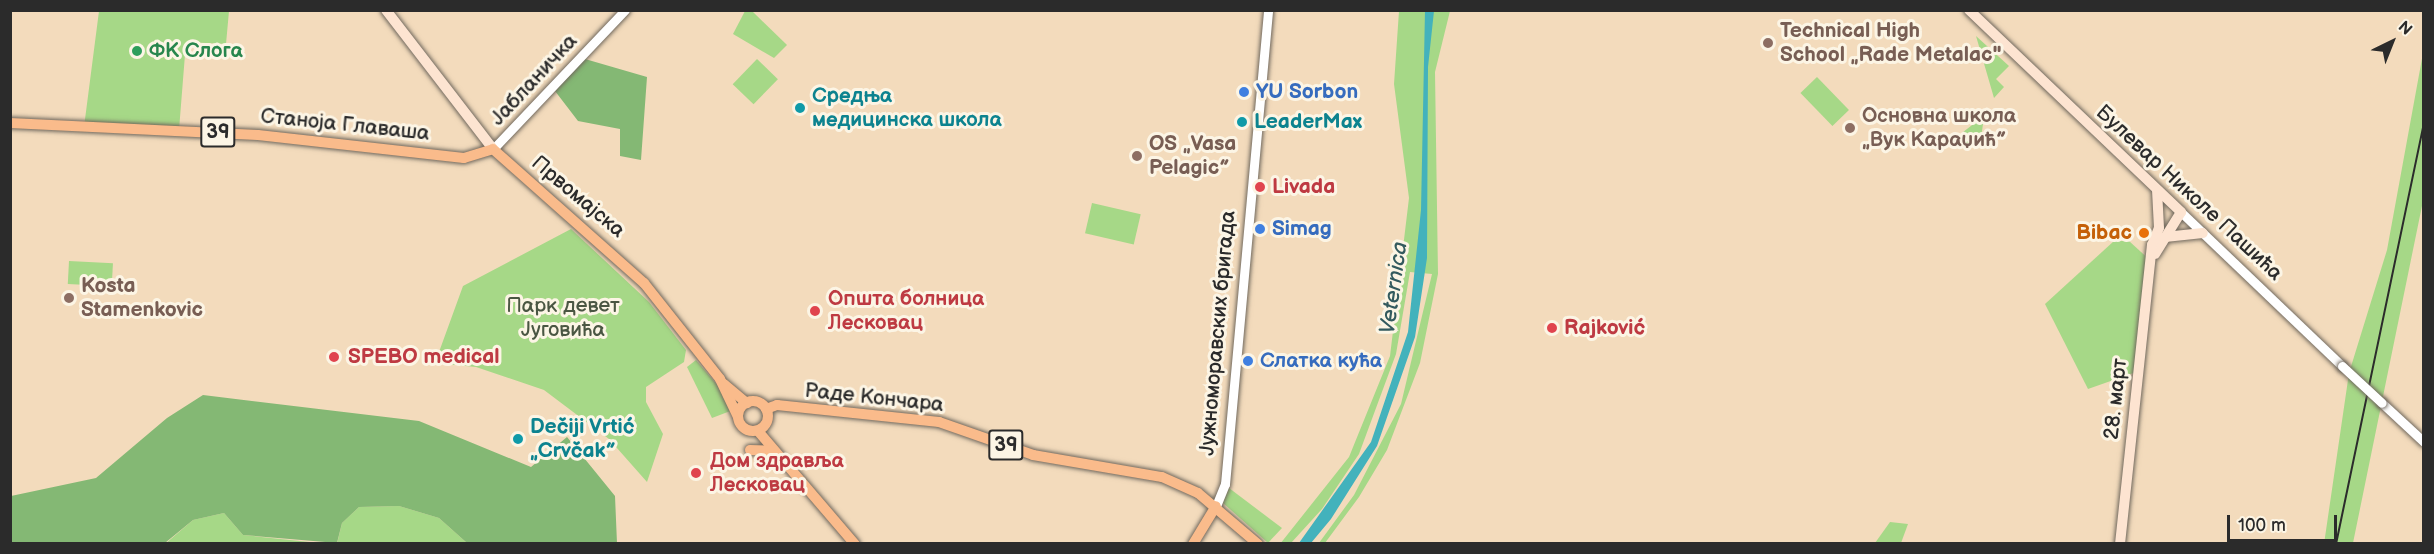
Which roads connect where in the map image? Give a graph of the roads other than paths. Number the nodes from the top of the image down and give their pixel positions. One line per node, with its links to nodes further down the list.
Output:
1 (386, 10): 6 (main road, Првомајска)
2 (625, 10): 6 (street, Јабланичка)
3 (1268, 10): 19 (street, Јужноморавских бригада)
4 (1969, 10): 7 (main road, Булевар Николе Пашића)
5 (10, 123): 6 (main road, Станоја Главаша / 39)
6 (493, 149): 11 (main road, Првомајска)
7 (2157, 190): 8 (main road, Булевар Николе Пашића); 9 (main road)
8 (2181, 212): 9 (main road, 28. март); 10 (street, Булевар Николе Пашића)
9 (2162, 233): 10 (main road); 23 (main road, 28. март)
10 (2203, 233): 16 (street, Булевар Николе Пашића, bridge)
11 (720, 380): 12 (main road); 14 (main road, Првомајска)
12 (747, 403): 13 (main road); 14 (main road)
13 (766, 409): 15 (main road); 19 (main road, Раде Кончара / 39)
14 (738, 417): 15 (main road)
15 (758, 431): 18 (main road)
16 (2424, 442)
17 (750, 450): 18 (main road)
18 (777, 452): 20 (main road)
19 (1216, 506): 21 (main road, Јужноморавских бригада); 22 (main road, 39)
20 (855, 543)
21 (1193, 543)
22 (1258, 543)
23 (2120, 543)

